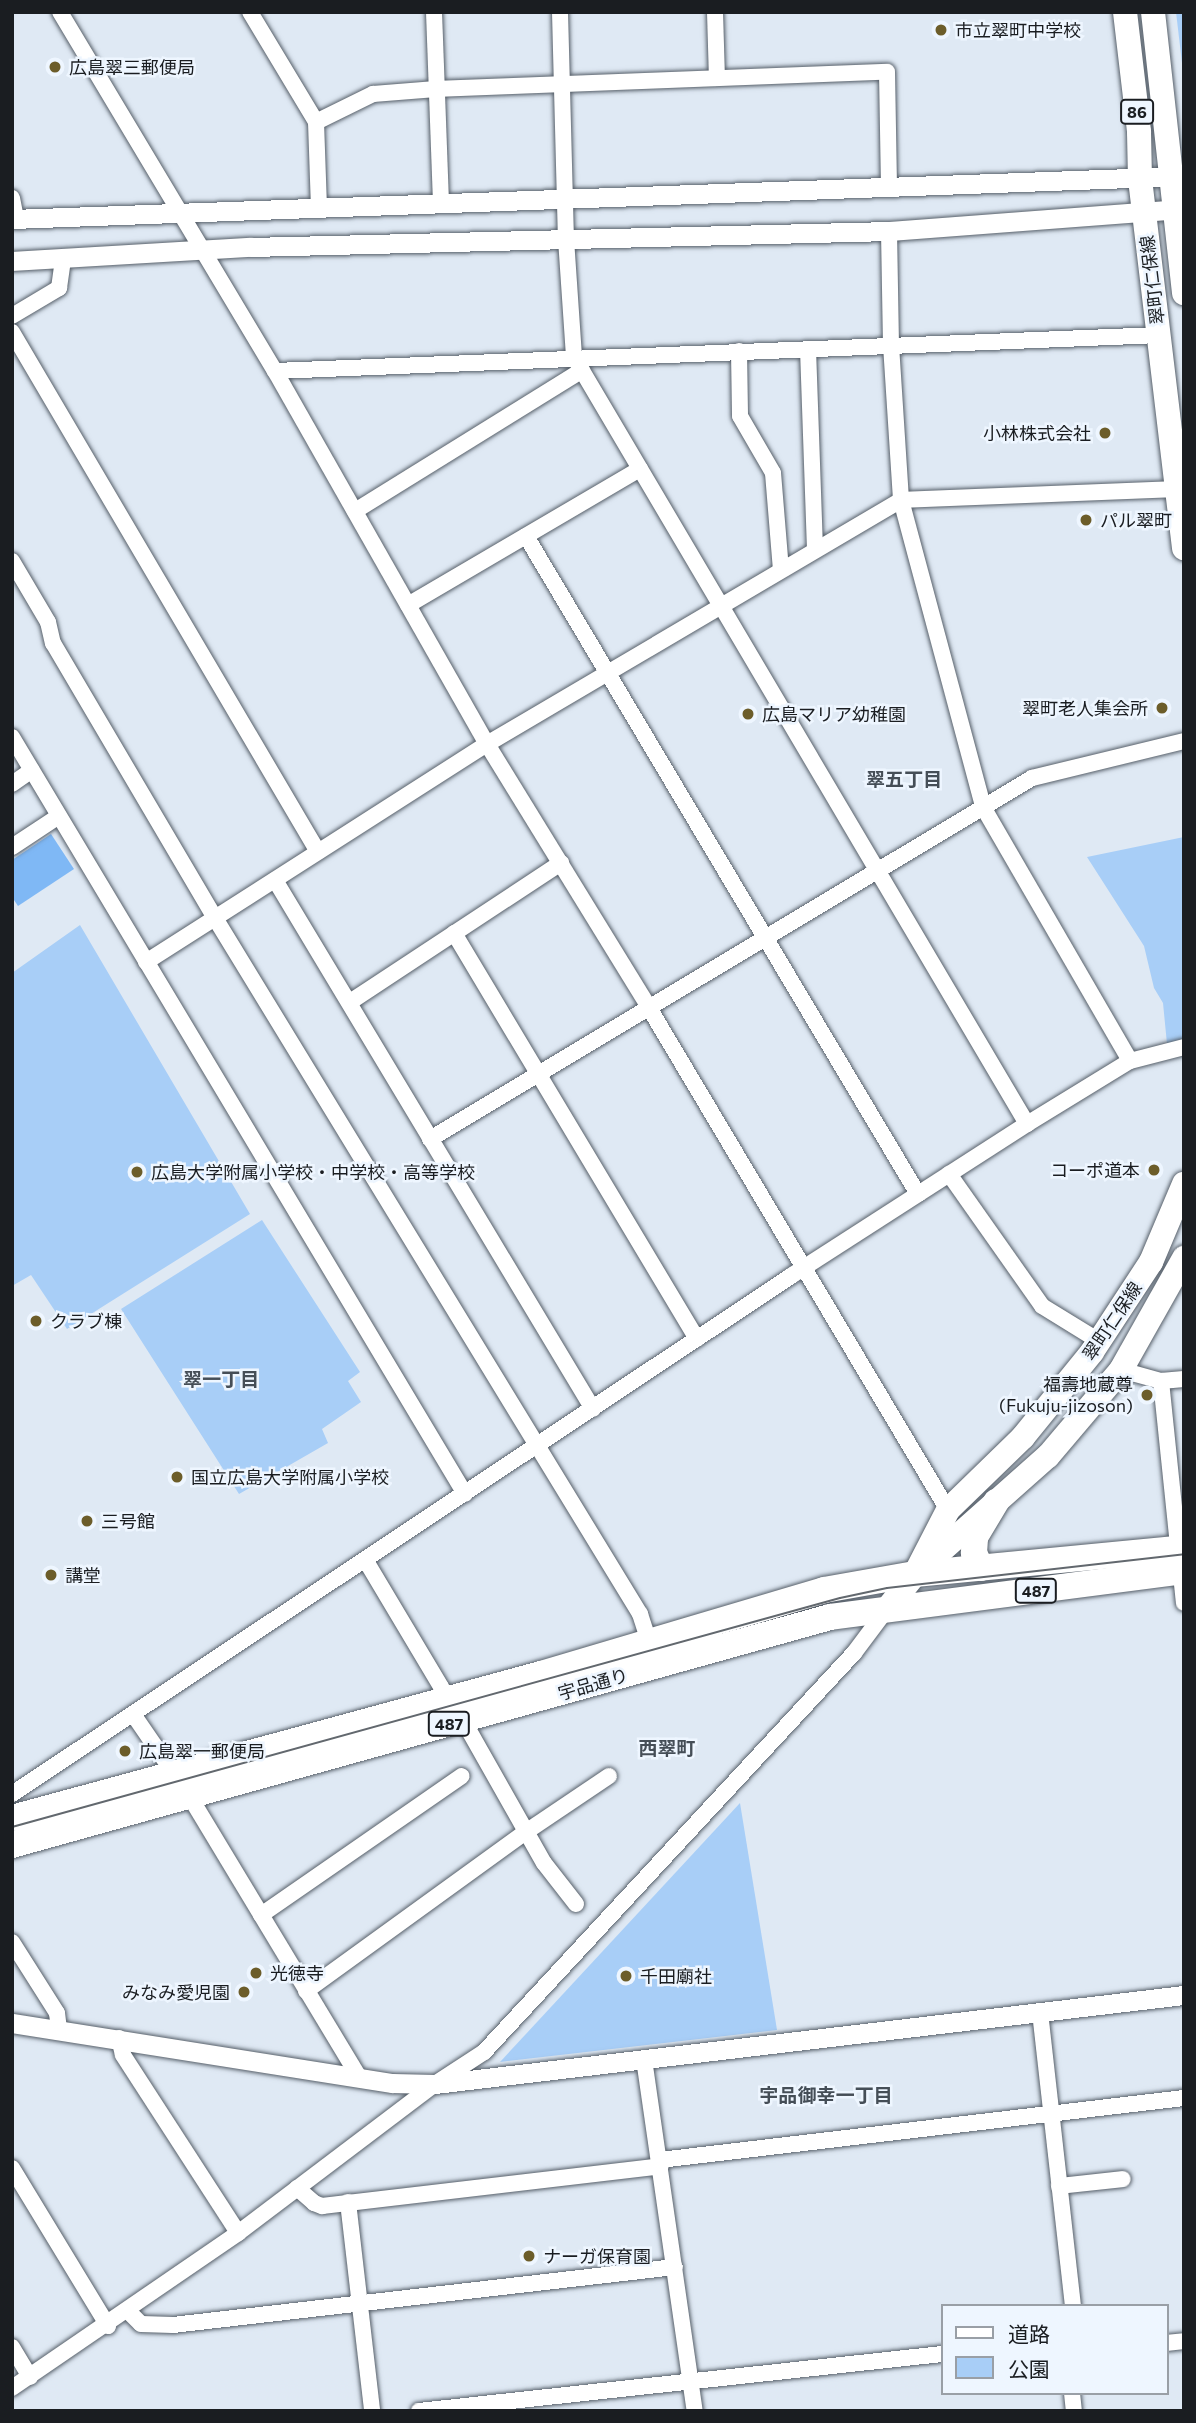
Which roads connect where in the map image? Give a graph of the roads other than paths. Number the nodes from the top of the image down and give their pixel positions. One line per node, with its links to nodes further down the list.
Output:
1 (60, 12): 21 (street)
2 (250, 12): 11 (street)
3 (434, 12): 10 (street)
4 (559, 12): 9 (street)
5 (715, 12): 8 (street)
6 (1125, 12): 13 (main road, 翠町仁保線 / 86)
7 (1153, 12): 12 (main road, 翠町仁保線 / 86)
8 (718, 78): 9 (street); 14 (street)
9 (563, 84): 10 (street); 16 (street)
10 (436, 89): 11 (street); 17 (street)
11 (316, 122): 18 (street)
12 (1178, 176): 13 (street); 19 (main road, 翠町仁保線 / 86)
13 (1140, 178): 14 (street); 20 (main road, 翠町仁保線 / 86)
14 (889, 187): 16 (street)
15 (12, 198): 22 (street)
16 (565, 198): 17 (street); 24 (street)
17 (441, 202): 18 (street)
18 (319, 207): 21 (street)
19 (1179, 209): 20 (street); 28 (main road, 翠町仁保線 / 86)
20 (1144, 212): 23 (street); 31 (main road, 翠町仁保線 / 86)
21 (181, 213): 22 (street); 25 (street)
22 (14, 219)
23 (889, 230): 24 (street); 32 (street)
24 (566, 239): 25 (street); 35 (street)
25 (204, 250): 26 (street); 36 (street)
26 (63, 260): 27 (street); 29 (street)
27 (12, 261)
28 (1184, 293)
29 (12, 316)
30 (12, 332): 57 (street)
31 (1158, 335): 32 (street); 38 (main road, 翠町仁保線 / 86)
32 (891, 345): 33 (street); 39 (street)
33 (808, 348): 34 (street); 43 (street)
34 (739, 351): 35 (street); 45 (street)
35 (578, 364): 36 (street); 37 (street); 40 (street)
36 (275, 371): 40 (street)
37 (640, 469): 41 (street); 47 (street)
38 (1176, 489): 39 (street); 42 (main road, 翠町仁保線 / 86)
39 (901, 500): 43 (street); 54 (street)
40 (355, 511): 46 (street)
41 (526, 536): 46 (street); 48 (street)
42 (1184, 548)
43 (815, 550): 45 (street)
44 (12, 561): 61 (street)
45 (780, 570): 47 (street)
46 (408, 605): 51 (street)
47 (721, 605): 48 (street); 59 (street)
48 (607, 673): 51 (street); 63 (street)
49 (12, 737): 52 (street)
50 (1184, 741): 54 (street)
51 (487, 744): 57 (street); 58 (street)
52 (32, 771): 53 (street); 55 (street)
53 (12, 784)
54 (983, 807): 59 (street); 68 (street)
55 (59, 816): 56 (street); 64 (street)
56 (12, 847)
57 (318, 852): 60 (street)
58 (561, 863): 62 (street); 66 (street)
59 (875, 869): 63 (street); 70 (street)
60 (275, 880): 61 (street); 65 (street)
61 (215, 918): 64 (street); 84 (street)
62 (454, 933): 65 (street); 69 (street)
63 (763, 937): 66 (street); 74 (street)
64 (146, 962): 86 (street)
65 (350, 1002): 71 (street)
66 (648, 1006): 69 (street); 76 (street)
67 (1184, 1047): 68 (street)
68 (1130, 1061): 70 (street)
69 (537, 1073): 71 (street); 78 (street)
70 (1027, 1124): 72 (street)
71 (430, 1139): 83 (street)
72 (949, 1174): 74 (street); 79 (street)
73 (1184, 1184): 75 (main road, 翠町仁保線)
74 (918, 1194): 76 (street)
75 (1151, 1262): 77 (street); 79 (main road, 翠町仁保線)
76 (802, 1268): 78 (street); 88 (street)
77 (1181, 1269): 80 (main road, 翠町仁保線)
78 (696, 1339): 83 (street)
79 (1099, 1340): 88 (main road, 翠町仁保線)
80 (1121, 1370): 82 (street); 87 (main road, 翠町仁保線)
81 (1184, 1378): 82 (street)
82 (1161, 1381): 85 (street)
83 (593, 1409): 84 (street)
84 (536, 1447): 86 (street); 95 (street)
85 (1177, 1470): 89 (street)
86 (465, 1494): 90 (street)
87 (996, 1502): 91 (highway); 92 (main road, 翠町仁保線)
88 (948, 1510): 92 (main road, 翠町仁保線)
89 (1182, 1559): 91 (highway, 宇品通り / 487); 93 (street); 94 (highway, 宇品通り / 487)
90 (366, 1561): 96 (street); 97 (street)
91 (981, 1568): 92 (highway, 宇品通り / 487)
92 (915, 1574): 94 (main road, 翠町仁保線); 95 (highway, 宇品通り / 487)
93 (1184, 1603)
94 (887, 1609): 98 (highway, 宇品通り / 487); 118 (street)
95 (649, 1642): 96 (highway, 宇品通り / 487)
96 (445, 1700): 99 (highway, 宇品通り / 487)
97 (133, 1714): 99 (street); 102 (street)
98 (463, 1720): 103 (highway, 宇品通り / 487); 105 (street)
99 (174, 1773): 103 (street); 104 (highway, 宇品通り / 487)
100 (462, 1776): 108 (street)
101 (609, 1776): 105 (street)
102 (12, 1794)
103 (190, 1797): 106 (highway, 宇品通り / 487); 108 (street)
104 (12, 1818)
105 (526, 1832): 107 (street); 110 (street)
106 (12, 1845)
107 (576, 1904)
108 (261, 1915): 110 (street)
109 (12, 1942): 114 (street)
110 (306, 1991): 117 (street)
111 (1184, 1995): 112 (street)
112 (1040, 2012): 116 (street); 120 (street)
113 (12, 2023): 114 (street)
114 (59, 2030): 115 (street)
115 (119, 2038): 117 (street); 127 (street)
116 (644, 2059): 118 (street); 121 (street)
117 (358, 2076): 118 (street)
118 (435, 2084): 125 (street)
119 (1184, 2098): 120 (street)
120 (1050, 2114): 121 (street); 124 (street)
121 (660, 2163): 126 (street); 128 (street)
122 (12, 2168): 132 (street)
123 (1124, 2179): 124 (street)
124 (1059, 2186): 130 (street)
125 (297, 2188): 126 (street); 127 (street)
126 (348, 2202): 129 (street)
127 (238, 2233): 131 (street)
128 (676, 2267): 129 (street); 136 (street)
129 (360, 2302): 131 (street); 138 (street)
130 (1073, 2304)
131 (128, 2311): 132 (street)
132 (107, 2326): 135 (street)
133 (12, 2347): 135 (street)
134 (940, 2354): 136 (street)
135 (30, 2377): 137 (street)
136 (692, 2382): 139 (street); 140 (street)
137 (12, 2388)
138 (372, 2411)
139 (419, 2411)
140 (695, 2411)

